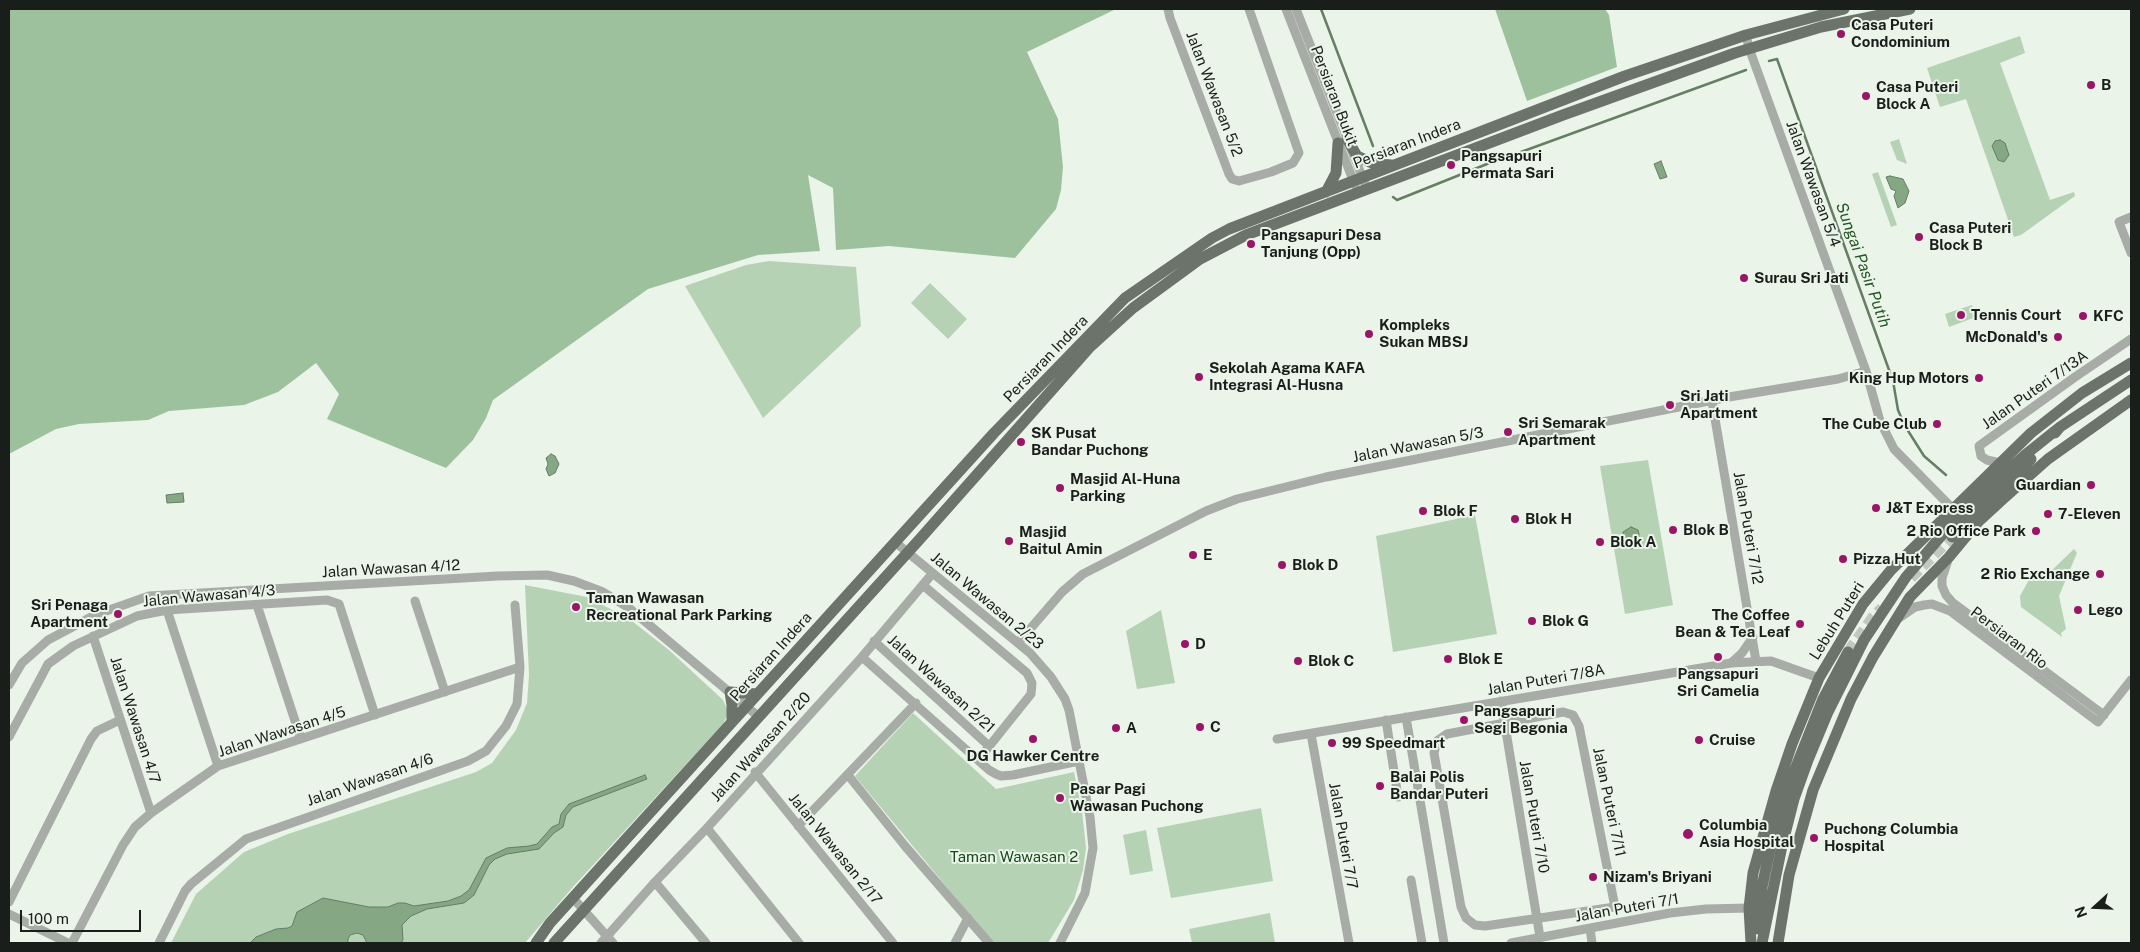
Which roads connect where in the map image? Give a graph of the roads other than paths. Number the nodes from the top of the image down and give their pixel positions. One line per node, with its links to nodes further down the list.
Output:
1 (1168, 9): 2 (street, Jalan Wawasan 5/2)
2 (1249, 9)
3 (1286, 9): 9 (street, Persiaran Bukit)
4 (1296, 9): 9 (street, Persiaran Bukit)
5 (1844, 9): 7 (main road, Persiaran Indera)
6 (1910, 9): 8 (main road, Persiaran Indera)
7 (1746, 35): 8 (street, Jalan Wawasan 5/4); 10 (main road, Persiaran Indera)
8 (1749, 48): 11 (main road, Persiaran Indera); 18 (street, Jalan Wawasan 5/4)
9 (1342, 141): 10 (main road); 11 (street, Persiaran Bukit); 12 (main road)
10 (1393, 165): 11 (main road, Persiaran Indera)
11 (1360, 185): 12 (main road, Persiaran Indera); 29 (main road, Persiaran Indera)
12 (1326, 192): 28 (main road, Persiaran Indera)
13 (2131, 217): 14 (street)
14 (2131, 253)
15 (2131, 339): 25 (street, Jalan Puteri 7/13A)
16 (2131, 363): 19 (main road, Lebuh Puteri)
17 (2131, 368): 19 (main road)
18 (1866, 371): 23 (street, Jalan Wawasan 5/3); 26 (street)
19 (2118, 372): 25 (main road, Lebuh Puteri)
20 (2131, 372): 26 (main road)
21 (2131, 380): 24 (main road)
22 (2131, 400): 30 (main road)
23 (1712, 401): 39 (street, Jalan Puteri 7/12); 41 (street, Jalan Wawasan 5/3)
24 (2060, 427): 26 (main road); 27 (main road)
25 (2000, 463): 26 (main road, Lebuh Puteri)
26 (1956, 512): 48 (main road, Lebuh Puteri); 109 (main road)
27 (1952, 537)
28 (895, 542): 29 (street, Jalan Wawasan 2/23); 53 (main road, Persiaran Indera)
29 (907, 552): 31 (street, Jalan Wawasan 2/23); 58 (main road, Persiaran Indera)
30 (1949, 557): 37 (main road); 60 (street, Persiaran Rio)
31 (932, 574): 32 (street, Jalan Wawasan 2/20); 41 (street, Jalan Wawasan 2/23)
32 (924, 586): 40 (street, Jalan Wawasan 2/20); 69 (street)
33 (415, 601): 51 (street)
34 (257, 605): 36 (street, Jalan Wawasan 4/3); 57 (street, Jalan Wawasan 4/3); 67 (street)
35 (515, 605): 47 (street, Jalan Wawasan 4/6)
36 (167, 610): 38 (street, Jalan Wawasan 4/3); 72 (street)
37 (1896, 620): 60 (street, Persiaran Rio); 110 (main road)
38 (93, 636): 61 (street, Jalan Wawasan 4/7); 66 (street, Jalan Wawasan 4/3)
39 (1753, 638): 44 (street, Jalan Puteri 7/12); 45 (street); 46 (street)
40 (874, 641): 43 (street, Jalan Wawasan 2/20); 69 (street, Jalan Wawasan 2/21)
41 (1018, 642): 71 (street, Jalan Wawasan 2/23)
42 (1848, 652): 108 (main road)
43 (862, 657): 55 (street); 73 (street, Jalan Wawasan 2/20)
44 (1756, 661): 45 (street, Jalan Puteri 7/8A); 46 (street, Jalan Puteri 7/8A)
45 (1771, 661): 48 (street, Jalan Puteri 7/8A)
46 (1731, 662): 54 (street, Jalan Puteri 7/8A)
47 (520, 667): 51 (street, Jalan Wawasan 4/5); 93 (street, Jalan Wawasan 4/6)
48 (1819, 678): 83 (main road, Lebuh Puteri)
49 (2131, 680): 60 (street)
50 (9, 685): 52 (street, Jalan Wawasan 4/12)
51 (445, 692): 57 (street, Jalan Wawasan 4/5)
52 (730, 692): 53 (main road); 56 (street, Jalan Wawasan 4/12); 63 (main road)
53 (757, 694): 56 (main road, Persiaran Indera)
54 (1501, 701): 59 (street, Jalan Puteri 7/8A); 64 (street, Jalan Puteri 7/10)
55 (916, 703): 70 (street); 74 (street)
56 (747, 706): 58 (street, Jalan Wawasan 4/12); 63 (main road, Persiaran Indera)
57 (375, 715): 67 (street, Jalan Wawasan 4/5)
58 (759, 717): 84 (main road, Persiaran Indera)
59 (1406, 717): 62 (street, Jalan Puteri 7/8A); 104 (street)
60 (2101, 718)
61 (120, 720): 76 (street, Jalan Wawasan 4/7); 82 (street)
62 (1386, 720): 65 (street, Jalan Puteri 7/8A); 75 (street)
63 (732, 722): 81 (main road, Persiaran Indera)
64 (1504, 723): 86 (street, Jalan Puteri 7/10); 86 (street); 86 (street, Jalan Puteri 7/11)
65 (1311, 734): 68 (street, Jalan Puteri 7/8A); 102 (street, Jalan Puteri 7/7)
66 (9, 737)
67 (301, 739): 72 (street, Jalan Wawasan 4/5)
68 (1277, 739)
69 (989, 746): 70 (street)
70 (979, 759): 71 (street)
71 (1079, 761): 101 (street, Jalan Wawasan 2/23)
72 (218, 766): 76 (street, Jalan Wawasan 4/5)
73 (755, 772): 77 (street, Jalan Wawasan 2/17); 78 (street, Jalan Wawasan 2/20)
74 (848, 775): 77 (street); 87 (street)
75 (1398, 797)
76 (151, 813): 92 (street, Jalan Wawasan 4/5)
77 (798, 826): 98 (street, Jalan Wawasan 2/17)
78 (706, 828): 80 (street, Jalan Wawasan 2/20); 97 (street)
79 (1411, 880): 103 (street)
80 (655, 882): 90 (street, Jalan Wawasan 2/20); 96 (street)
81 (573, 898): 84 (street); 94 (main road, Persiaran Indera)
82 (9, 902)
83 (1748, 908): 88 (street, Jalan Puteri 7/1); 107 (main road, Lebuh Puteri)
84 (582, 909): 90 (street); 95 (main road, Persiaran Indera)
85 (9, 914): 91 (street)
86 (1537, 917): 89 (street, Jalan Puteri 7/10)
87 (968, 918): 99 (street); 100 (street)
88 (1590, 928): 89 (street, Jalan Puteri 7/1); 106 (street)
89 (1540, 937): 105 (street, Jalan Puteri 7/1)
90 (607, 941)
91 (68, 943)
92 (72, 943)
93 (159, 943)
94 (536, 943)
95 (554, 943)
96 (706, 943)
97 (799, 943)
98 (893, 943)
99 (955, 943)
100 (989, 943)
101 (1060, 943)
102 (1349, 943)
103 (1422, 943)
104 (1444, 943)
105 (1511, 943)
106 (1592, 943)
107 (1751, 943)
108 (1757, 943)
109 (1762, 943)
110 (1778, 943)

